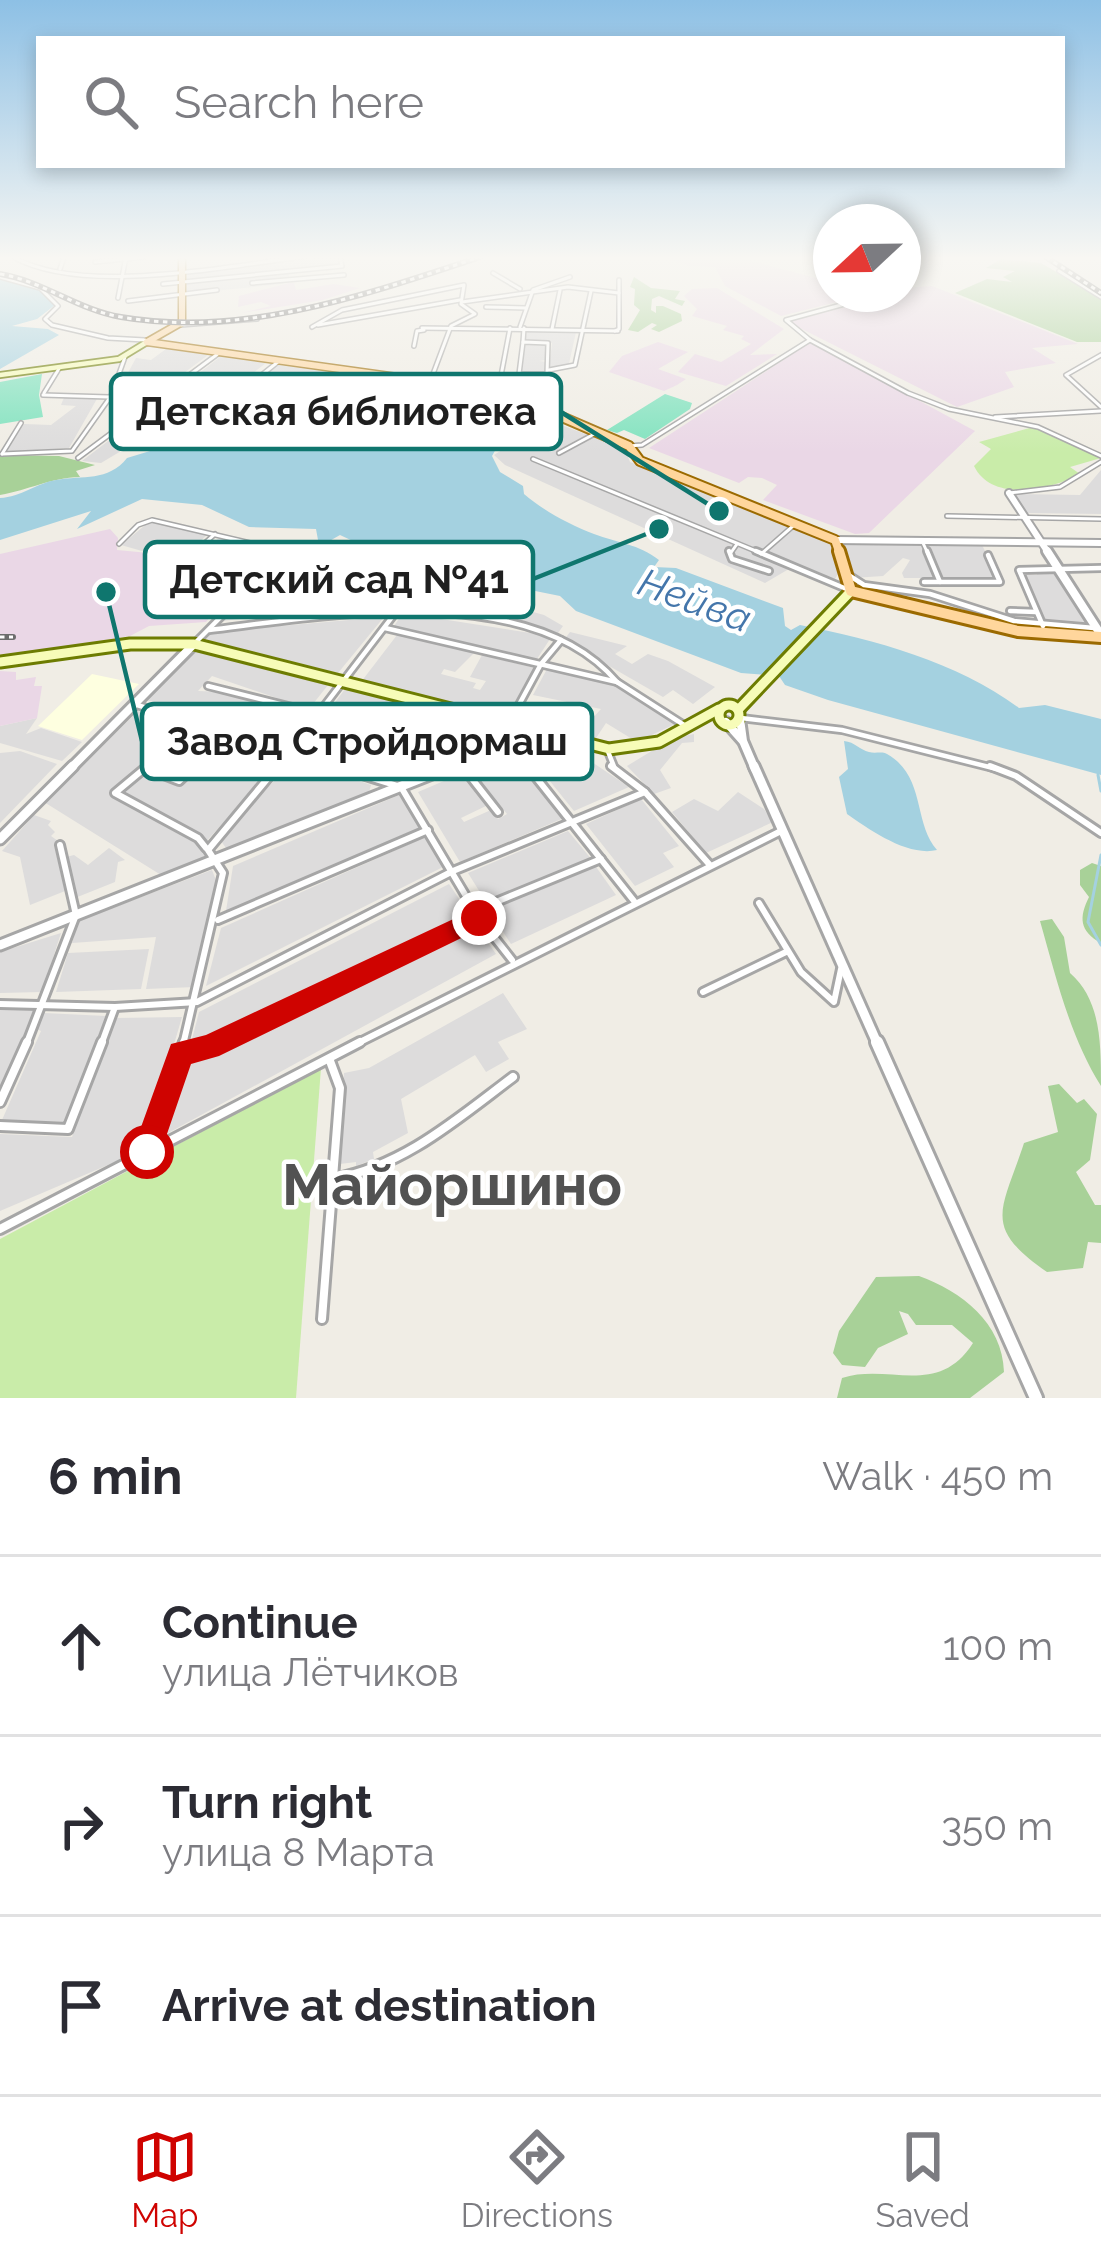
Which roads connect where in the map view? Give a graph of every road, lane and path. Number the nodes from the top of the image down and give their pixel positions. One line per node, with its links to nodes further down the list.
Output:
1 (48, 322): 21 (street)
2 (182, 322): 13 (main road)
3 (224, 322): 13 (street)
4 (321, 322): 5 (street)
5 (338, 322)
6 (459, 322): 12 (street)
7 (523, 322): 14 (street)
8 (553, 322): 18 (street)
9 (583, 322): 19 (street)
10 (619, 322): 19 (street)
11 (788, 322): 20 (street)
12 (452, 326): 16 (street); 17 (street); 32 (street)
13 (176, 327): 21 (main road)
14 (522, 327): 16 (street); 18 (street); 22 (street)
15 (422, 328): 17 (street)
16 (511, 328): 34 (street)
17 (429, 329): 23 (street)
18 (552, 329): 19 (street)
19 (581, 330): 29 (street)
20 (810, 340): 40 (street); 47 (street)
21 (148, 341): 24 (main road); 26 (main road)
22 (522, 342): 29 (street); 29 (street)
23 (414, 346)
24 (219, 353): 27 (main road); 37 (street)
25 (1101, 355): 38 (street)
26 (124, 357): 28 (main road); 36 (street)
27 (279, 362): 30 (main road); 39 (street)
28 (60, 367): 31 (main road); 36 (street)
29 (548, 370)
30 (375, 374): 32 (main road); 33 (street)
31 (0, 375)
32 (430, 382): 35 (main road)
33 (364, 386): 39 (street); 42 (street)
34 (501, 387): 35 (main road); 45 (main road)
35 (486, 389): 43 (street)
36 (110, 397): 37 (street); 49 (street)
37 (153, 403): 39 (street); 50 (street)
38 (1101, 409): 41 (street)
39 (212, 414)
40 (995, 417): 41 (street); 46 (street)
41 (1055, 417): 46 (street)
42 (342, 420)
43 (410, 421)
44 (21, 423): 49 (street)
45 (598, 432): 47 (main road); 48 (street)
46 (1052, 434): 52 (street)
47 (629, 446): 59 (main road)
48 (560, 453)
49 (2, 454)
50 (78, 458)
51 (533, 459): 54 (street)
52 (1101, 459): 53 (street)
53 (1009, 493): 57 (street)
54 (617, 495): 55 (street); 66 (street)
55 (608, 501)
56 (947, 516): 57 (street)
57 (1024, 517): 58 (street); 63 (street)
58 (1101, 518)
59 (796, 524): 61 (main road); 69 (street)
60 (215, 534): 65 (street); 67 (street); 68 (street)
61 (836, 540): 62 (street); 74 (main road)
62 (922, 542): 63 (street); 76 (street)
63 (1041, 542): 64 (street); 71 (street)
64 (1101, 543)
65 (119, 544)
66 (736, 544): 69 (street); 73 (street)
67 (286, 551): 78 (street); 85 (street)
68 (195, 552)
69 (761, 554): 77 (street)
70 (988, 555): 76 (street)
71 (1056, 567): 72 (street); 80 (street); 82 (street)
72 (1101, 568)
73 (769, 572)
74 (846, 576): 77 (main road); 83 (street)
75 (924, 582): 76 (street)
76 (940, 582)
77 (850, 591): 86 (main road); 94 (main road)
78 (398, 609): 84 (street); 85 (street); 87 (street)
79 (1010, 611): 80 (street)
80 (1036, 612): 83 (street)
81 (1101, 615): 82 (street)
82 (1087, 616): 86 (street)
83 (1043, 626): 86 (street)
84 (385, 628): 90 (street); 91 (street)
85 (208, 630): 88 (street)
86 (1099, 634)
87 (561, 640): 90 (street); 92 (street)
88 (194, 644): 89 (main road); 91 (main road); 95 (street)
89 (0, 662)
90 (542, 664): 92 (street); 99 (street)
91 (341, 681): 96 (street); 102 (main road)
92 (617, 682): 100 (street)
93 (208, 686): 96 (street)
94 (755, 691): 97 (main road); 98 (main road)
95 (134, 704): 101 (street); 116 (street)
96 (316, 713): 107 (street)
97 (723, 715): 98 (main road); 100 (main road); 104 (street)
98 (740, 715): 104 (street); 115 (street)
99 (508, 724)
100 (688, 728): 106 (main road)
101 (229, 732): 107 (street); 118 (street)
102 (543, 734): 105 (street); 106 (main road)
103 (409, 741): 108 (street)
104 (743, 741): 114 (street)
105 (510, 744): 108 (street); 112 (street)
106 (607, 749): 110 (street)
107 (291, 750): 109 (street); 118 (street)
108 (461, 762): 109 (street); 111 (street)
109 (400, 787): 113 (street); 118 (street)
110 (645, 792): 112 (street); 120 (street)
111 (498, 812)
112 (572, 821): 119 (street); 121 (street)
113 (428, 830): 121 (street); 126 (street)
114 (784, 830): 120 (street); 129 (street)
115 (1101, 833)
116 (0, 839)
117 (60, 845): 125 (street)
118 (211, 855): 125 (street); 126 (street)
119 (602, 859): 122 (street); 124 (street)
120 (710, 865): 122 (street)
121 (453, 871): 124 (street); 132 (street)
122 (634, 901): 130 (street)
123 (759, 903): 128 (street)
124 (478, 914): 130 (street); 136 (street)
125 (76, 915): 127 (street); 134 (street)
126 (216, 921): 132 (street)
127 (0, 945)
128 (786, 952): 129 (street); 131 (street)
129 (841, 957): 145 (street)
130 (512, 960): 137 (street)
131 (703, 992)
132 (196, 1002): 135 (street); 136 (street)
133 (0, 1004): 134 (street)
134 (44, 1004): 135 (street); 139 (street)
135 (116, 1007): 140 (street)
136 (181, 1053): 141 (street)
137 (330, 1061): 141 (street); 142 (street)
138 (513, 1077): 142 (street)
139 (0, 1102)
140 (0, 1126)
141 (147, 1152): 143 (street)
142 (333, 1180): 144 (street)
143 (0, 1228)
144 (322, 1319)
145 (1036, 1398)

